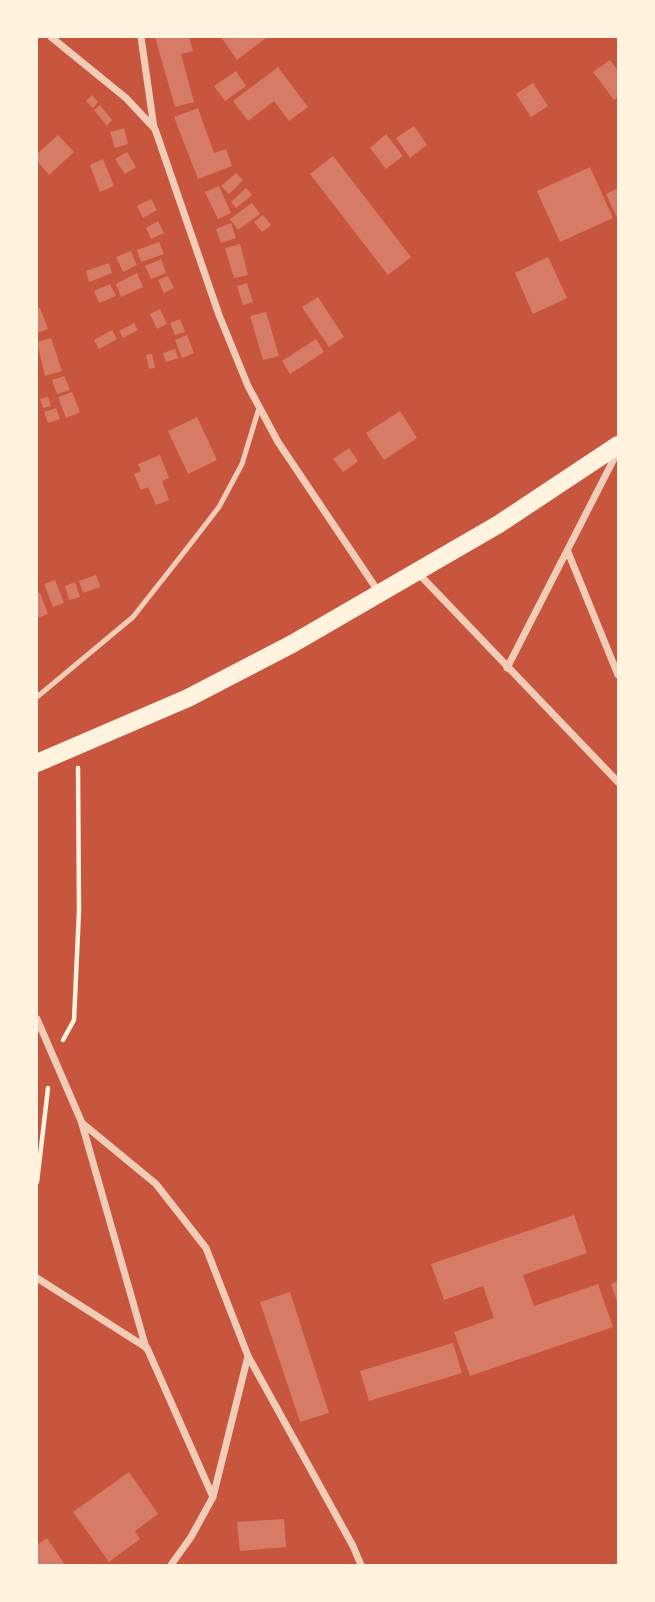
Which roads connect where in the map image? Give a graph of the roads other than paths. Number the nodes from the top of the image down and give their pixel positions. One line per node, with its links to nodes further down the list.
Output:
1 (51, 37): 3 (street)
2 (141, 37): 3 (street)
3 (155, 129): 4 (street)
4 (259, 408): 9 (street); 12 (lane)
5 (618, 445): 8 (main road)
6 (618, 451): 7 (street)
7 (568, 552): 10 (street); 11 (street)
8 (417, 573): 9 (main road); 10 (street)
9 (380, 594): 13 (main road)
10 (507, 668): 14 (street)
11 (618, 675)
12 (37, 697)
13 (37, 763)
14 (618, 782)
15 (37, 1019): 16 (street)
16 (82, 1123): 18 (street); 19 (street)
17 (37, 1278): 18 (street)
18 (147, 1348): 20 (street)
19 (248, 1356): 20 (street); 22 (street)
20 (213, 1497): 21 (street)
21 (171, 1565)
22 (361, 1565)

